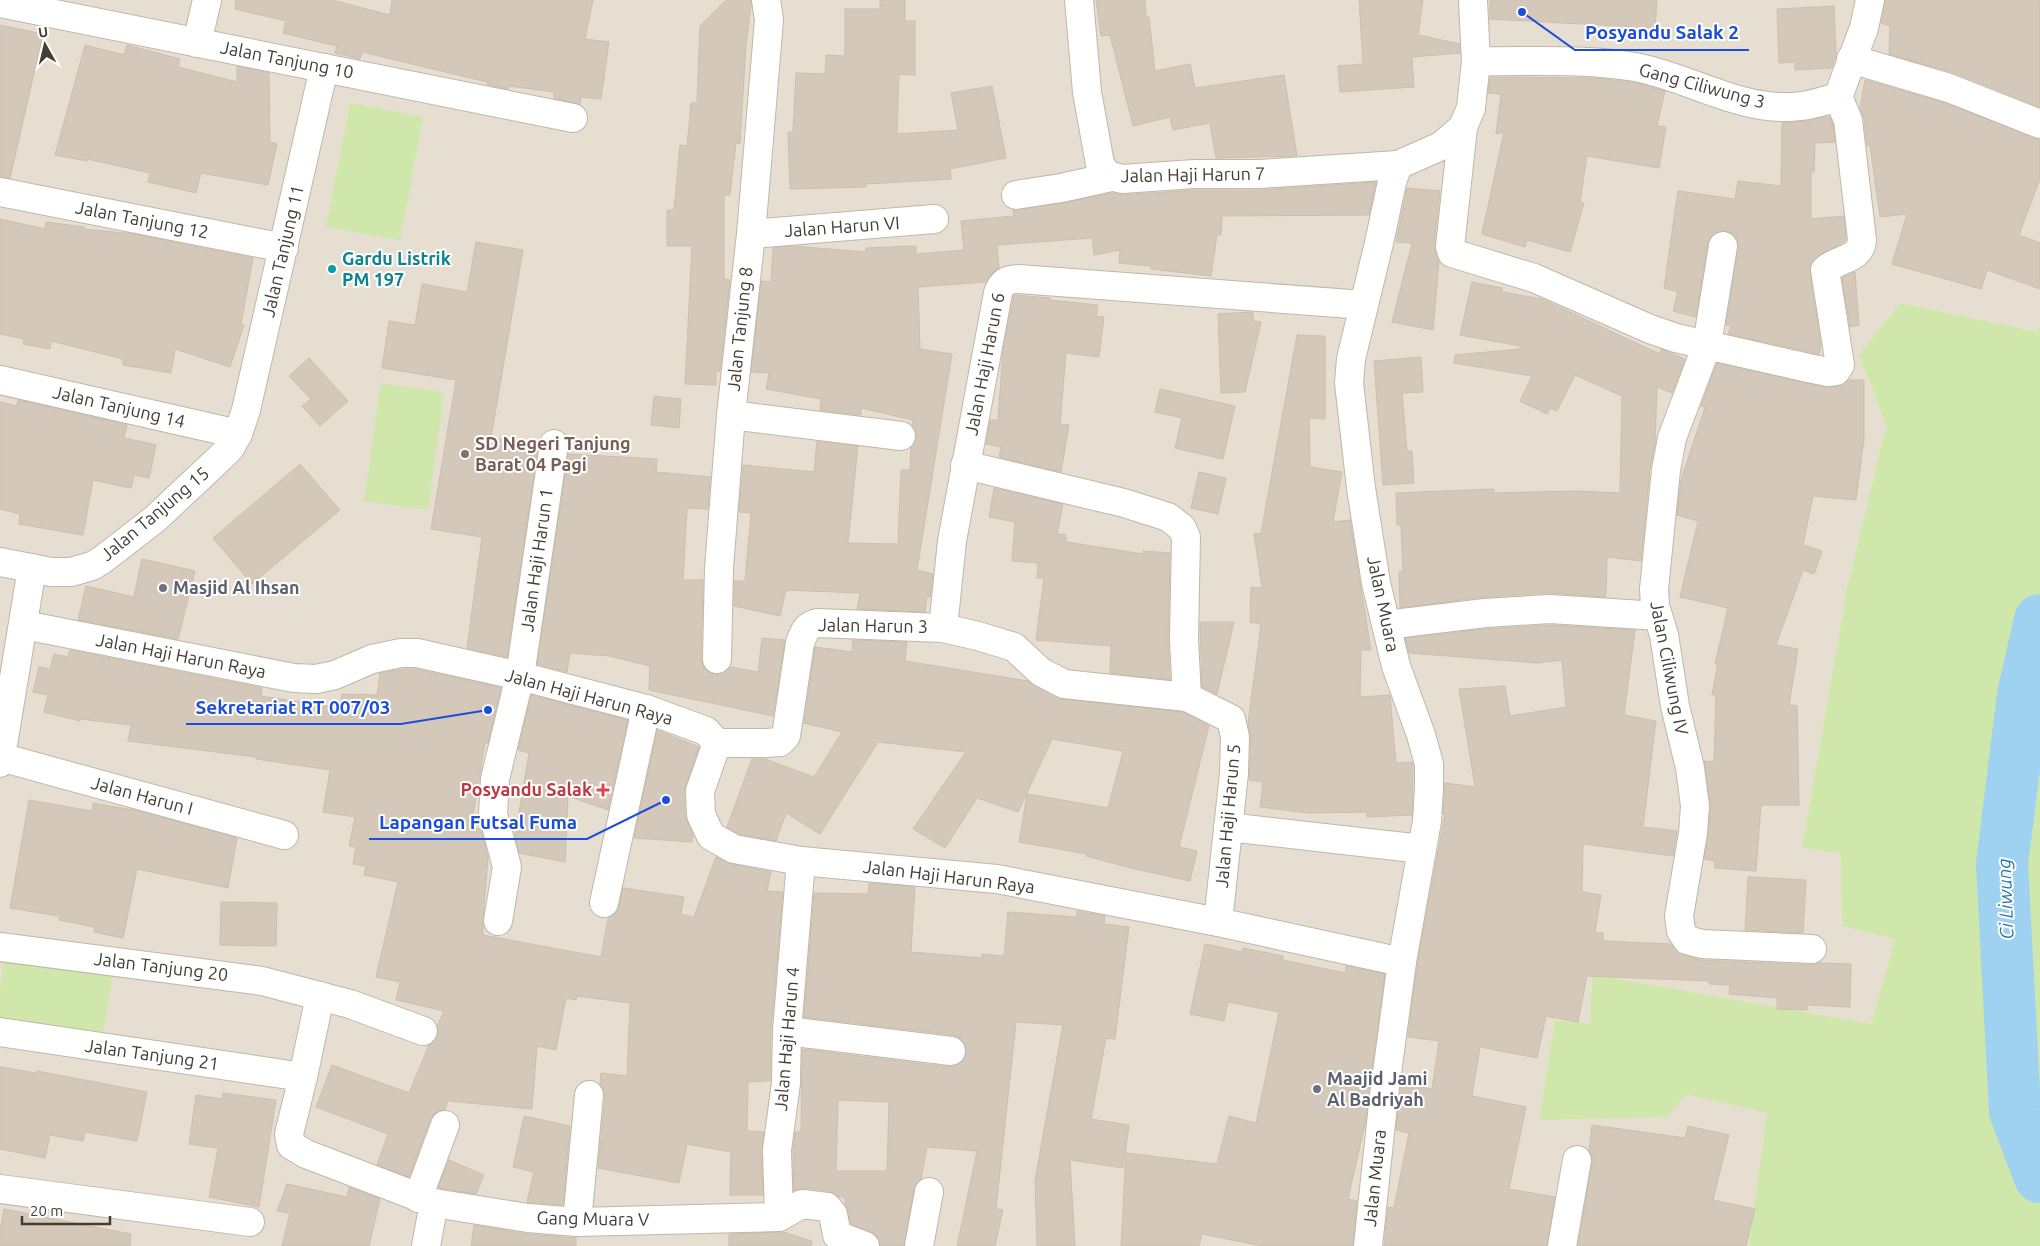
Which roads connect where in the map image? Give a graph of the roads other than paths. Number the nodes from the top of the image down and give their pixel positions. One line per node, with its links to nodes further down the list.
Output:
1 (207, 0): 7 (street)
2 (766, 0): 20 (street, Jalan Tanjung 8)
3 (1079, 0): 16 (street, Jalan Haji Harun 7)
4 (1473, 0): 9 (street)
5 (1870, 0): 8 (street)
6 (0, 3): 7 (street, Jalan Tanjung 10)
7 (197, 42): 10 (street, Jalan Tanjung 10)
8 (1851, 59): 11 (street); 13 (street)
9 (1476, 61): 11 (street, Gang Ciliwung 3); 14 (street)
10 (324, 68): 12 (street, Jalan Tanjung 10); 22 (street, Jalan Tanjung 11)
11 (1838, 97): 24 (street)
12 (573, 118)
13 (2040, 124)
14 (1463, 126): 15 (street); 24 (street)
15 (1398, 165): 16 (street, Jalan Haji Harun 7); 23 (street, Jalan Muara)
16 (1111, 177): 18 (street)
17 (0, 192): 22 (street, Jalan Tanjung 12)
18 (1016, 195)
19 (934, 220): 20 (street, Jalan Harun VI)
20 (751, 234): 26 (street, Jalan Tanjung 8)
21 (1723, 246): 24 (street, Jalan Ciliwung IV)
22 (284, 248): 27 (street, Jalan Tanjung 11)
23 (1364, 305): 30 (street, Jalan Haji Harun 6); 35 (street, Jalan Muara)
24 (1707, 345): 33 (street, Jalan Ciliwung IV)
25 (0, 380): 27 (street, Jalan Tanjung 14)
26 (731, 415): 28 (street); 37 (street, Jalan Tanjung 8)
27 (238, 434): 32 (street, Jalan Tanjung 15)
28 (901, 436)
29 (554, 444): 38 (street, Jalan Haji Harun 1)
30 (965, 465): 36 (street, Jalan Haji Harun 6); 39 (street)
31 (0, 562): 32 (street, Jalan Tanjung 15)
32 (32, 568): 34 (street)
33 (1658, 616): 35 (street); 52 (street, Jalan Ciliwung IV)
34 (24, 625): 38 (street, Jalan Haji Harun Raya); 42 (street)
35 (1386, 625): 46 (street, Jalan Muara)
36 (944, 628): 39 (street, Jalan Haji Harun 5); 41 (street, Jalan Harun 3)
37 (717, 658)
38 (520, 676): 40 (street, Jalan Haji Harun Raya); 49 (street, Jalan Haji Harun 1)
39 (1187, 697): 44 (street, Jalan Haji Harun 5)
40 (646, 709): 41 (street, Jalan Haji Harun Raya); 48 (street)
41 (716, 743): 47 (street, Jalan Haji Harun Raya)
42 (0, 757): 43 (street); 45 (street, Jalan Harun I)
43 (0, 763)
44 (1228, 827): 46 (street); 50 (street, Jalan Haji Harun 5)
45 (284, 835)
46 (1422, 849): 53 (street, Jalan Muara)
47 (801, 861): 50 (street, Jalan Haji Harun Raya); 56 (street, Jalan Haji Harun 4)
48 (604, 903)
49 (498, 921)
50 (1218, 922): 53 (street, Jalan Haji Harun Raya)
51 (0, 946): 54 (street, Jalan Tanjung 20)
52 (1812, 948)
53 (1402, 962): 72 (street, Jalan Muara)
54 (320, 996): 55 (street, Jalan Tanjung 20); 59 (street)
55 (423, 1031)
56 (787, 1031): 58 (street); 66 (street, Jalan Haji Harun 4)
57 (0, 1032): 59 (street, Jalan Tanjung 21)
58 (951, 1051)
59 (303, 1077): 65 (street, Gang Muara V)
60 (588, 1095): 68 (street)
61 (445, 1125): 65 (street)
62 (1577, 1160): 73 (street)
63 (0, 1189): 67 (street)
64 (929, 1192): 71 (street)
65 (426, 1200): 68 (street, Gang Muara V); 69 (street)
66 (779, 1217): 68 (street, Gang Muara V); 70 (street, Gang Muara V)
67 (250, 1222)
68 (577, 1222)
69 (426, 1246)
70 (865, 1246)
71 (919, 1246)
72 (1368, 1246)
73 (1562, 1246)

